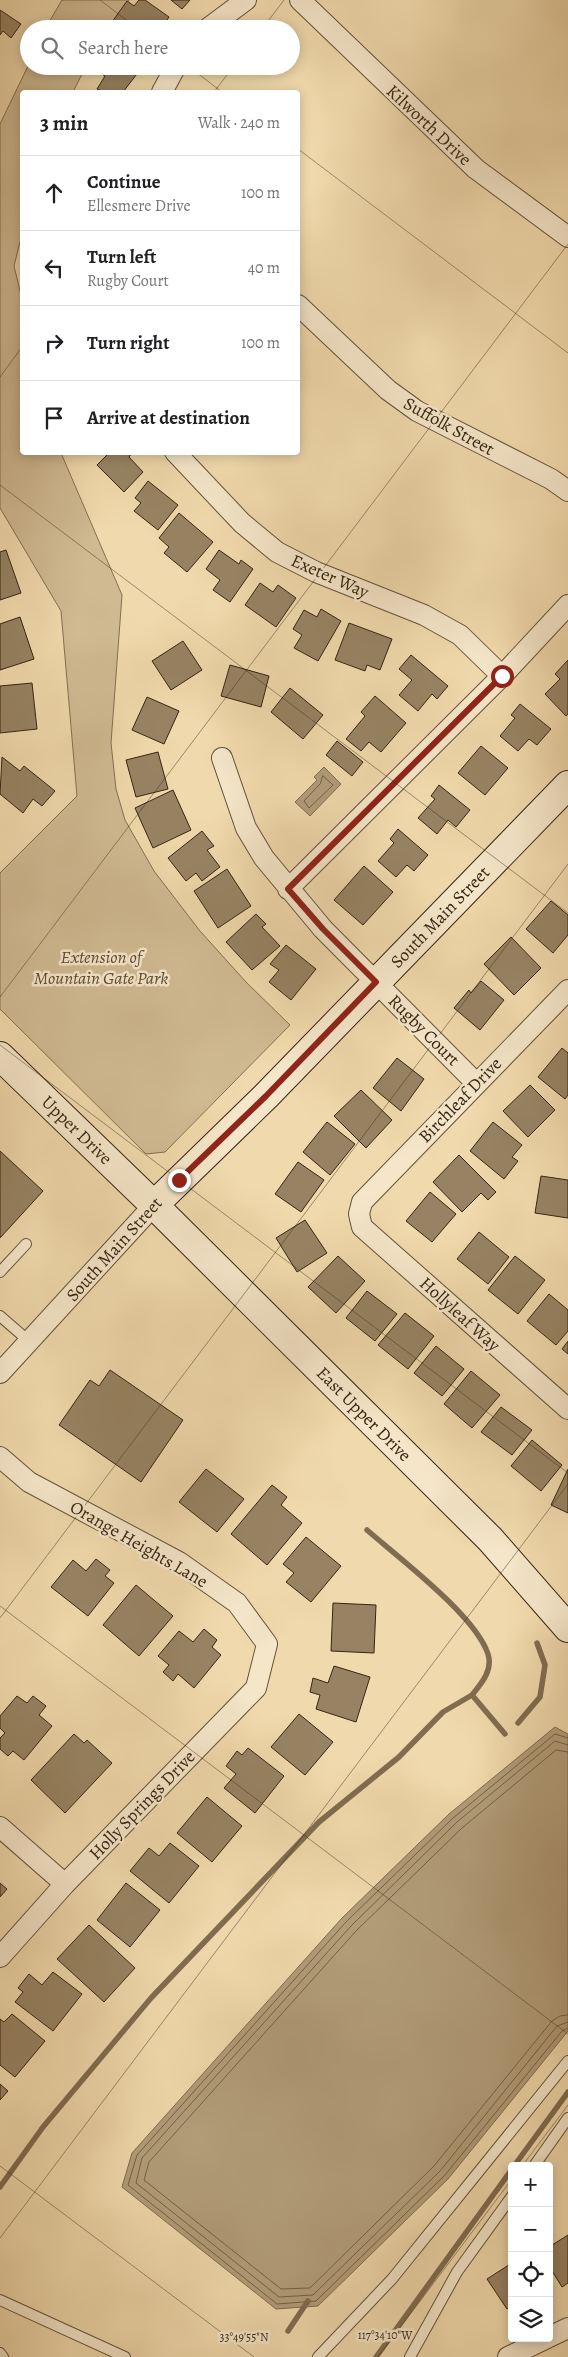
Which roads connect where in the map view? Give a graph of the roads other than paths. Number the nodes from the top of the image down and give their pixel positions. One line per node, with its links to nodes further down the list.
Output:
1 (246, 0): 3 (street)
2 (300, 0): 6 (street, Kilworth Drive)
3 (219, 20)
4 (171, 75): 5 (street)
5 (163, 90)
6 (568, 237)
7 (300, 306): 9 (street, Suffolk Street)
8 (178, 455): 11 (street, Exeter Way)
9 (568, 491)
10 (568, 605): 11 (street)
11 (502, 676): 14 (street)
12 (222, 758): 14 (street, Rugby Court)
13 (568, 785): 15 (main road, South Main Street)
14 (288, 889): 15 (street, Rugby Court)
15 (376, 982): 18 (street, Rugby Court); 19 (main road, South Main Street)
16 (568, 990): 18 (street, Birchleaf Drive)
17 (0, 1056): 19 (main road, Upper Drive)
18 (476, 1083): 20 (street, Birchleaf Drive)
19 (154, 1205): 24 (street, South Main Street); 28 (main road, East Upper Drive)
20 (359, 1214): 26 (street, Hollyleaf Way)
21 (26, 1244): 22 (lane)
22 (0, 1272)
23 (0, 1316): 24 (lane)
24 (30, 1342): 25 (street, South Main Street)
25 (0, 1373)
26 (568, 1409)
27 (0, 1457): 29 (street, Orange Heights Lane)
28 (568, 1628)
29 (267, 1644): 31 (street, Holly Springs Drive)
30 (0, 1827): 31 (street)
31 (65, 1884): 32 (street, Holly Springs Drive)
32 (0, 1957)
33 (568, 2061): 44 (lane)
34 (568, 2118): 35 (lane)
35 (537, 2162)
36 (508, 2202): 45 (lane)
37 (0, 2300): 43 (lane)
38 (568, 2328): 39 (street)
39 (553, 2336)
40 (540, 2342): 46 (street)
41 (0, 2353): 42 (lane)
42 (3, 2357)
43 (125, 2357)
44 (318, 2357)
45 (410, 2357)
46 (508, 2357)

